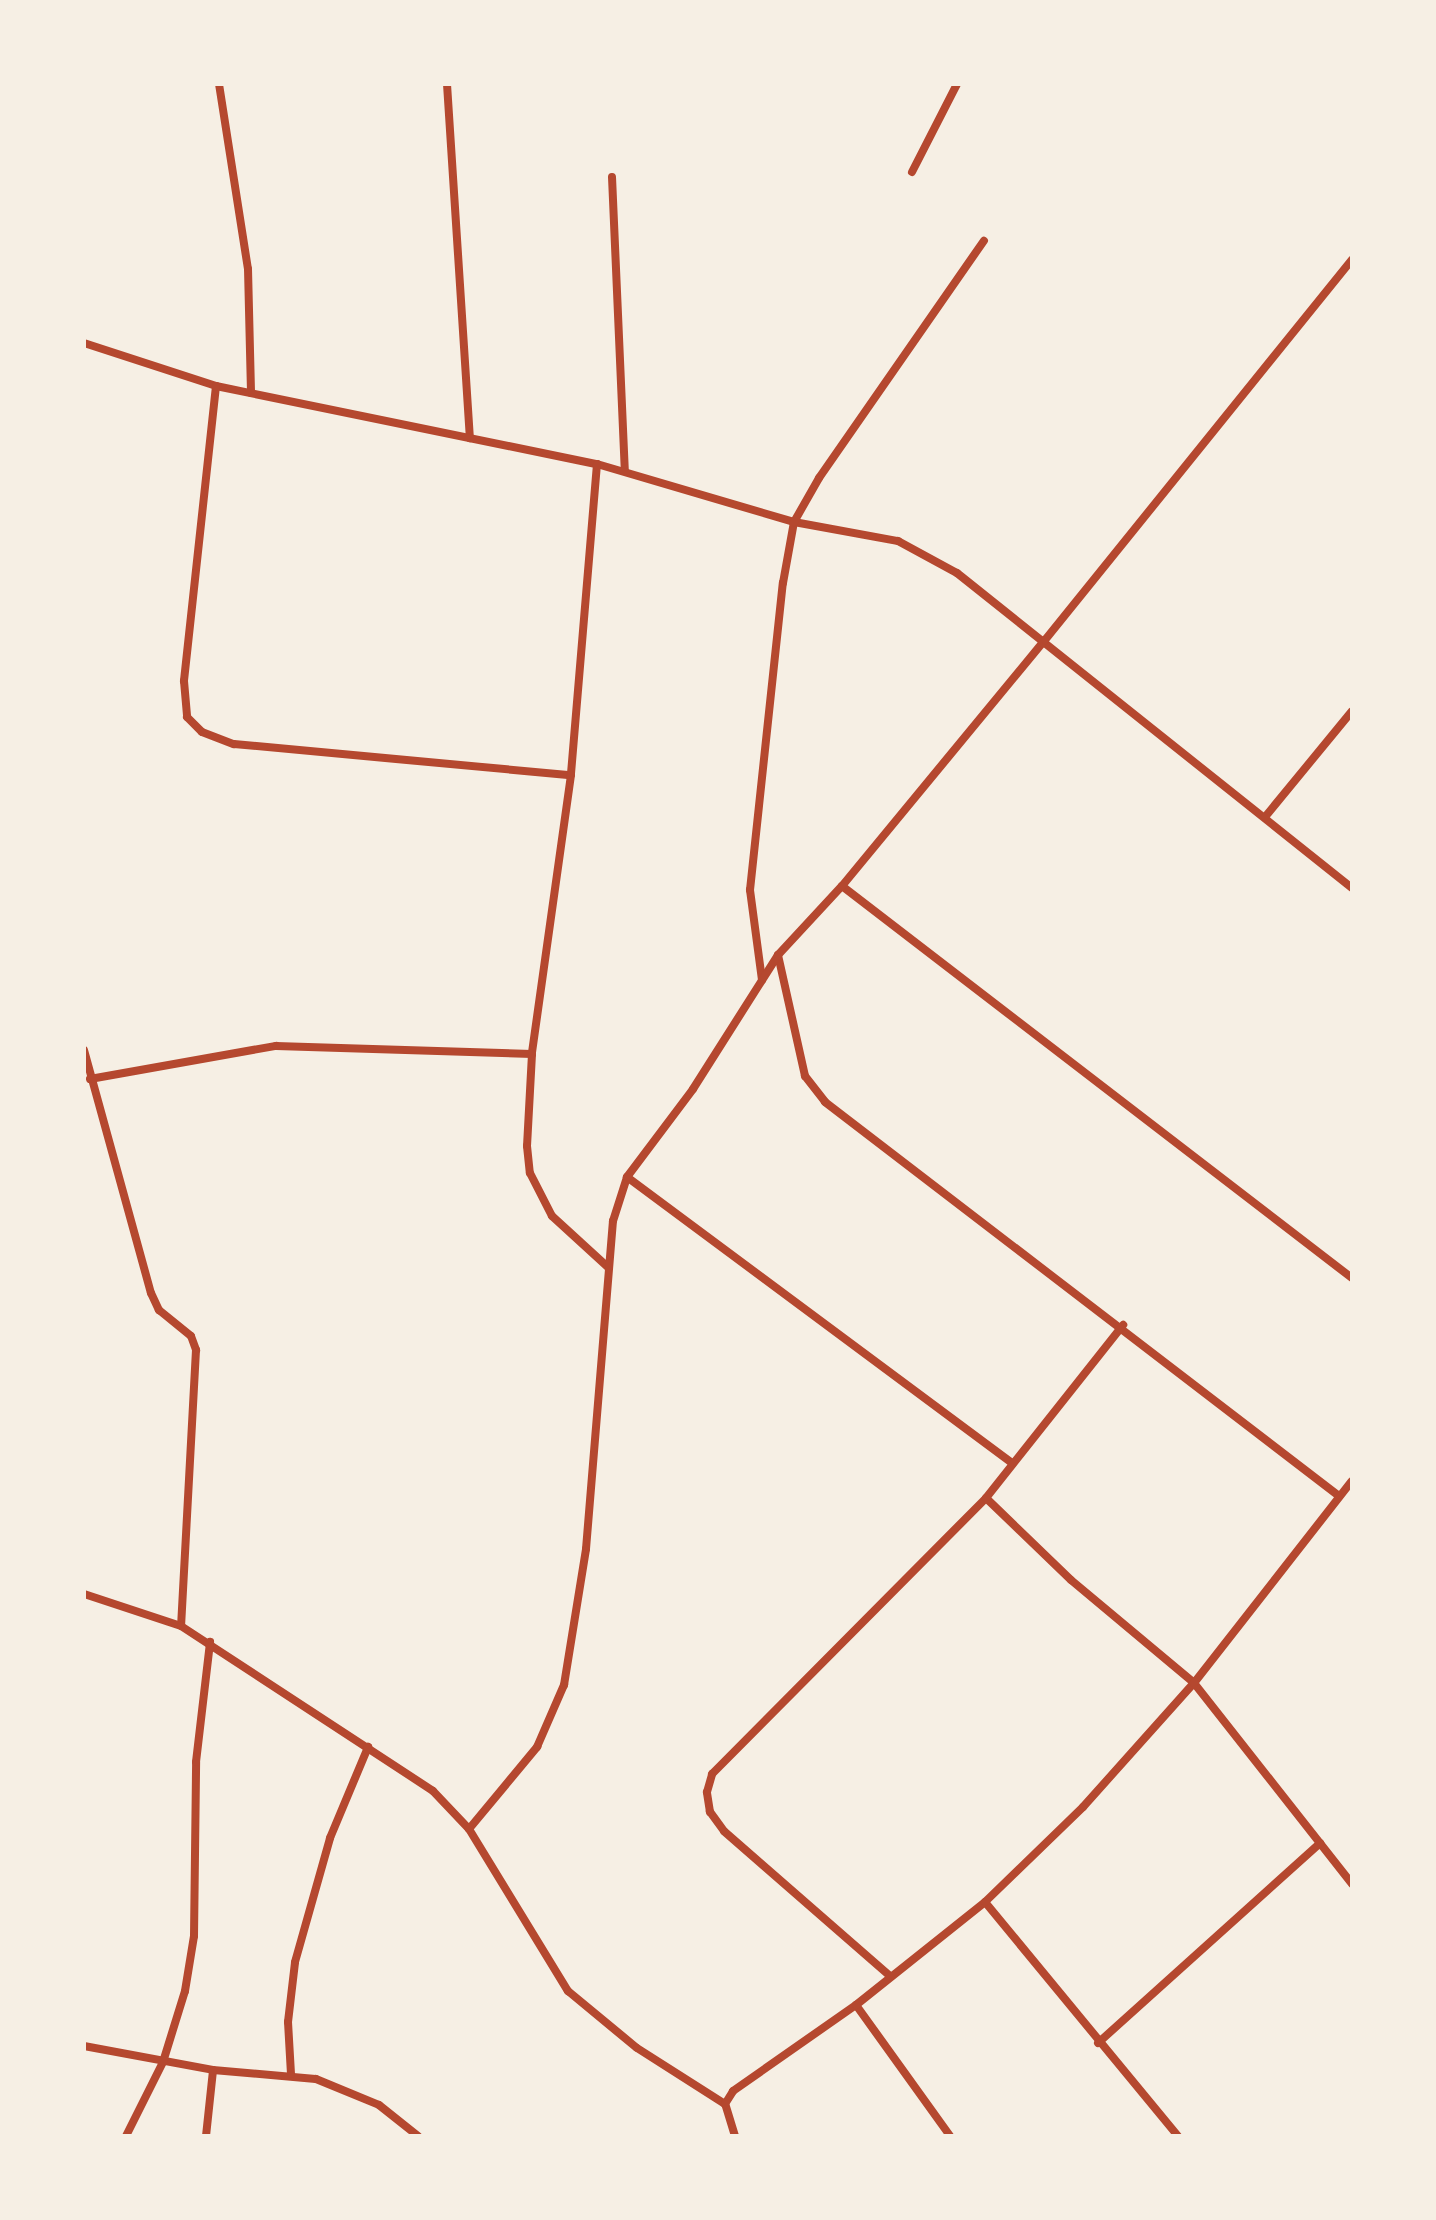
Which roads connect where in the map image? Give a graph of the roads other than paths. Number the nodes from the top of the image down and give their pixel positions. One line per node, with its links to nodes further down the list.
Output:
1 (219, 84): 10 (street)
2 (447, 84): 11 (street)
3 (957, 84): 4 (street)
4 (912, 172)
5 (612, 177): 13 (street)
6 (984, 241): 14 (street)
7 (1352, 260): 15 (street)
8 (84, 343): 9 (street)
9 (216, 386): 10 (street); 17 (street)
10 (251, 393): 11 (street)
11 (470, 438): 12 (street)
12 (597, 464): 13 (street); 17 (street)
13 (625, 471): 14 (street)
14 (794, 522): 15 (street); 22 (street)
15 (1045, 640): 18 (street); 19 (street)
16 (1352, 711): 18 (street)
17 (571, 775): 24 (street)
18 (1265, 817): 20 (street)
19 (842, 886): 21 (street); 28 (street)
20 (1352, 888)
21 (778, 955): 22 (street); 29 (street)
22 (762, 981): 26 (street)
23 (84, 1050): 25 (street)
24 (532, 1054): 25 (street); 27 (street)
25 (90, 1079): 35 (street)
26 (627, 1177): 27 (street); 30 (street)
27 (609, 1268): 39 (street)
28 (1352, 1278)
29 (1123, 1325): 30 (street); 32 (street)
30 (1012, 1463): 33 (street)
31 (1352, 1481): 32 (street)
32 (1339, 1496): 37 (street)
33 (986, 1498): 37 (street); 43 (street)
34 (84, 1594): 35 (street)
35 (181, 1626): 36 (street)
36 (210, 1642): 38 (street); 47 (street)
37 (1194, 1683): 40 (street); 42 (street)
38 (368, 1747): 39 (street); 49 (street)
39 (469, 1829): 50 (street)
40 (1320, 1843): 41 (street); 45 (street)
41 (1352, 1884)
42 (985, 1902): 43 (street); 45 (street)
43 (890, 1976): 44 (street)
44 (856, 2005): 50 (street); 55 (street)
45 (1098, 2043): 56 (street)
46 (84, 2046): 47 (street)
47 (163, 2062): 48 (street); 51 (street)
48 (213, 2070): 49 (street); 52 (street)
49 (291, 2074): 53 (street)
50 (725, 2104): 54 (street)
51 (126, 2136)
52 (206, 2136)
53 (418, 2136)
54 (735, 2136)
55 (950, 2136)
56 (1178, 2136)

